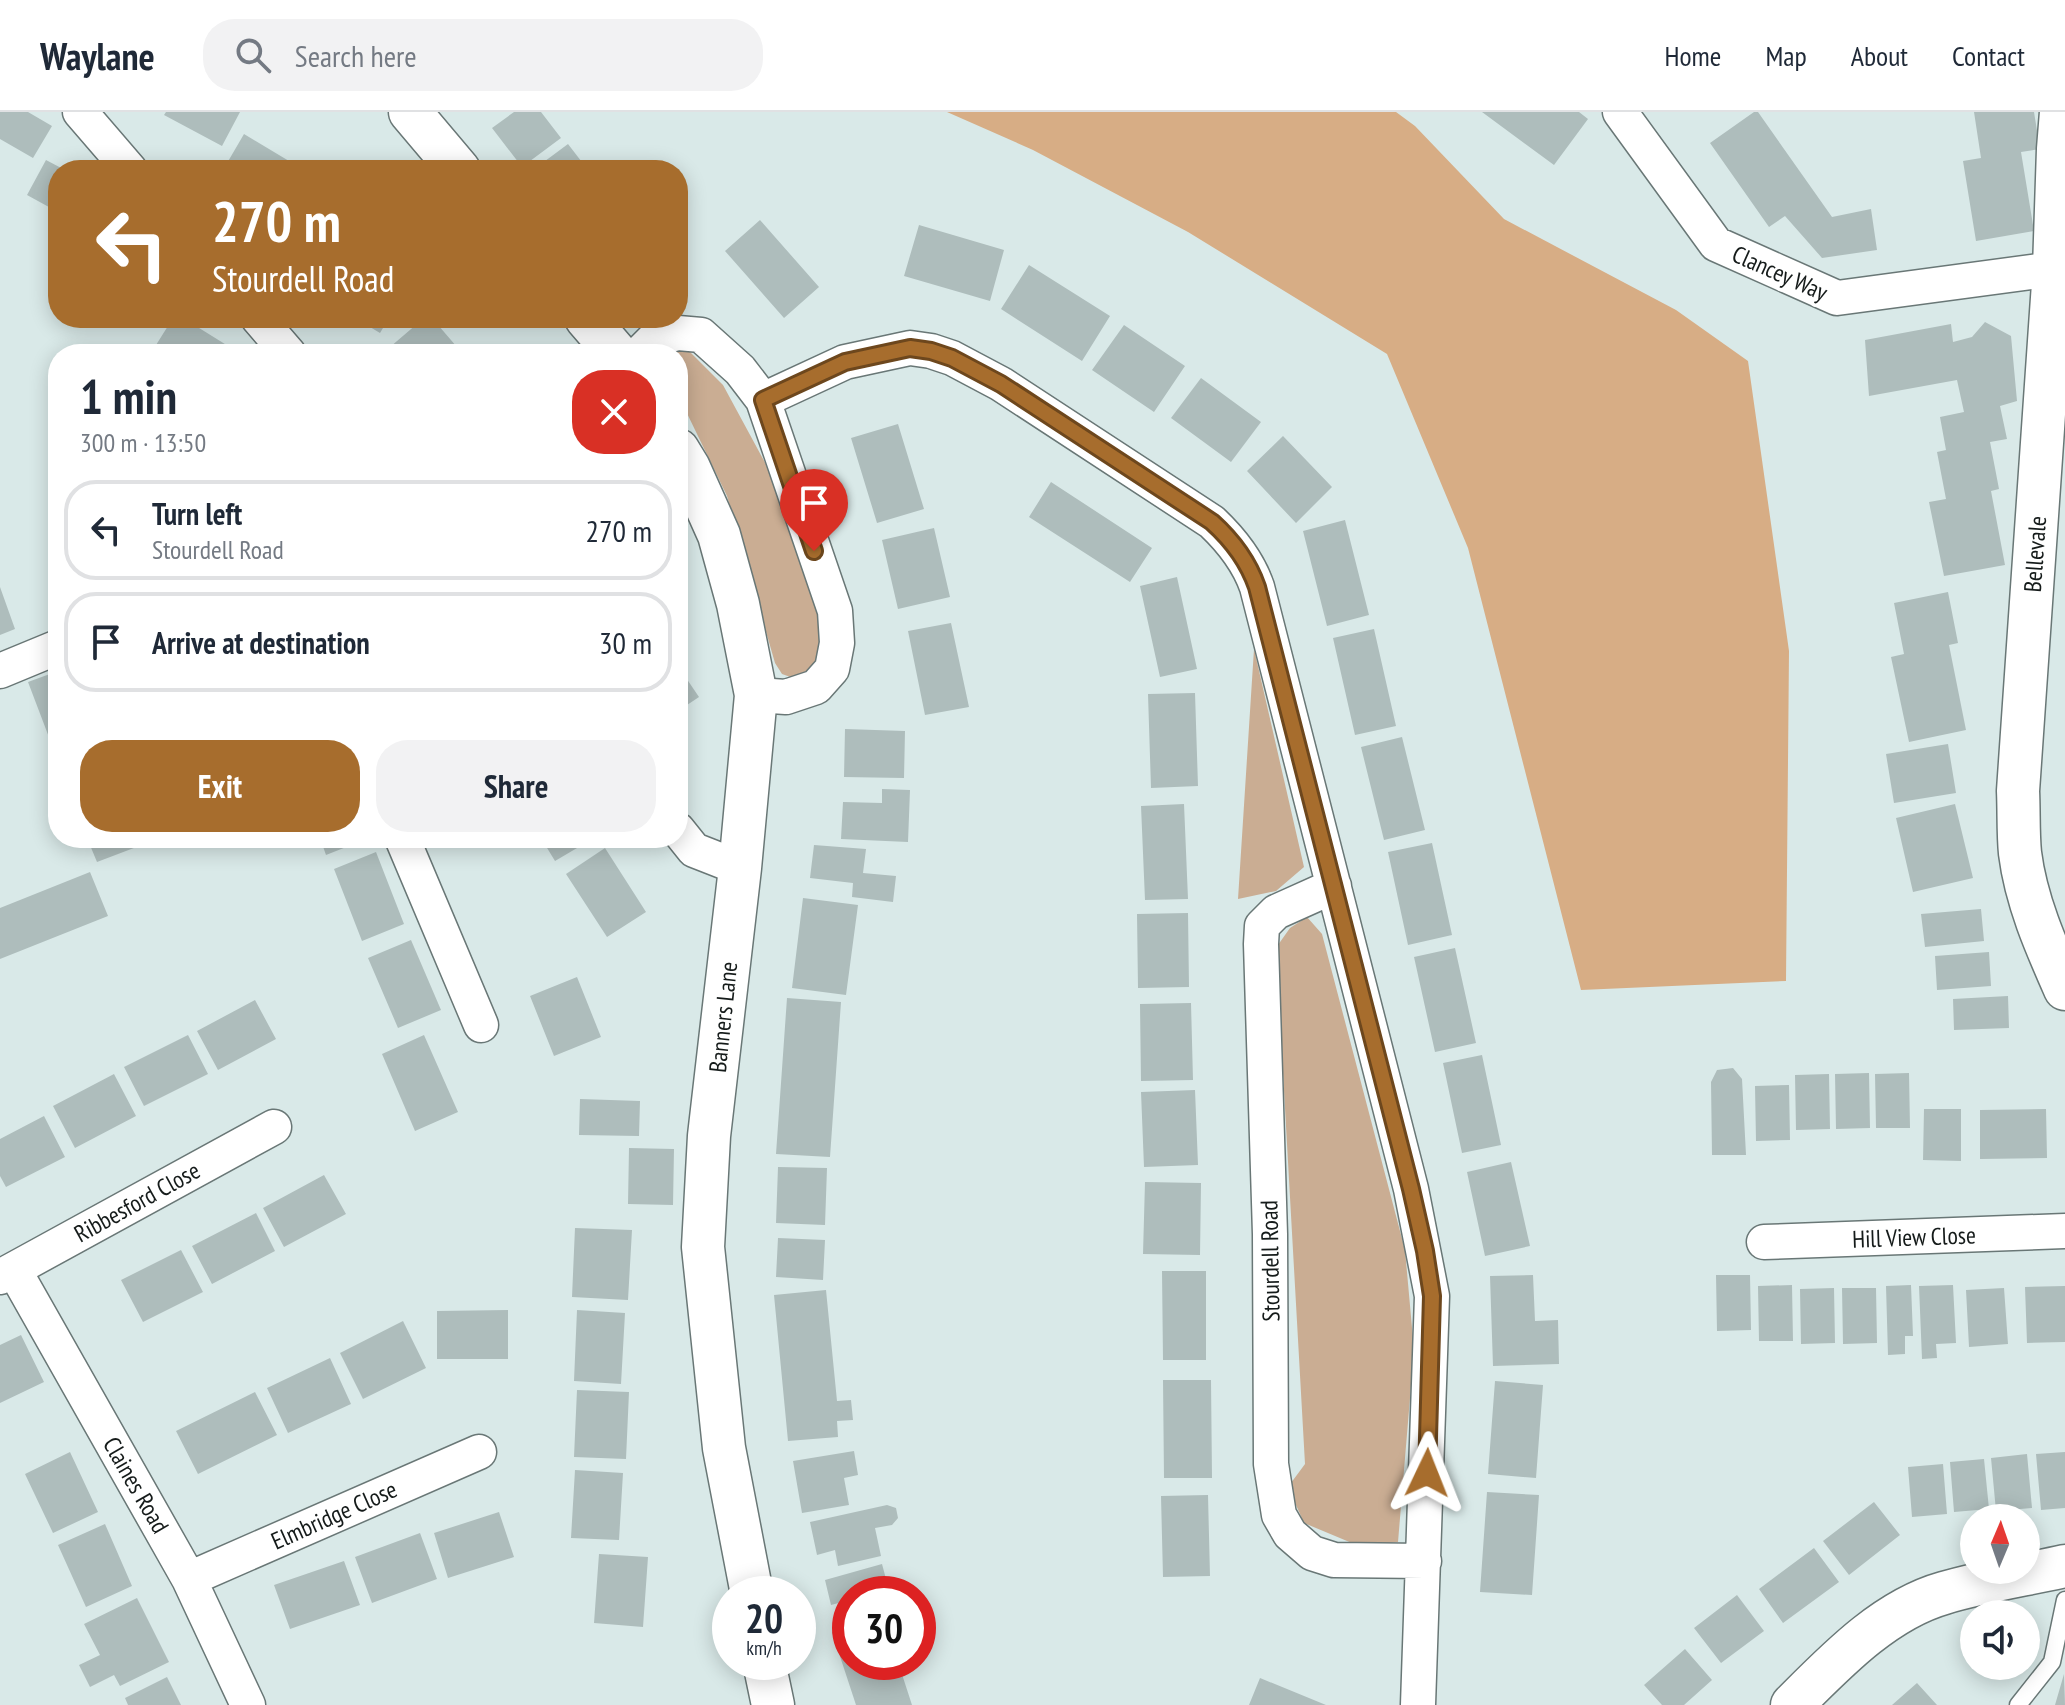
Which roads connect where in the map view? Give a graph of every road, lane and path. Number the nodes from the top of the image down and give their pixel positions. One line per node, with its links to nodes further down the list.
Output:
1 (80, 112): 5 (street)
2 (410, 112): 6 (street)
3 (1620, 112): 7 (street, Clancey Way)
4 (2061, 112): 7 (street, Bellevale)
5 (121, 160)
6 (451, 160)
7 (2054, 269): 22 (street, Bellevale)
8 (267, 328): 10 (street)
9 (595, 328): 11 (street)
10 (280, 344)
11 (608, 344)
12 (649, 344): 13 (street)
13 (763, 400): 17 (street); 21 (street)
14 (688, 466): 17 (street, Banners Lane)
15 (48, 651): 16 (street)
16 (0, 671)
17 (756, 695): 20 (street, Banners Lane)
18 (688, 842): 20 (street)
19 (406, 848): 23 (street)
20 (740, 868): 31 (street, Banners Lane)
21 (1334, 886): 29 (street); 29 (street, Stourdell Road)
22 (2065, 989)
23 (481, 1025)
24 (274, 1127): 27 (street, Ribbesford Close)
25 (2065, 1231): 26 (street, Hill View Close)
26 (1764, 1242)
27 (7, 1274): 32 (street, Claines Road)
28 (479, 1452): 32 (street, Elmbridge Close)
29 (1424, 1561): 37 (street)
30 (2065, 1566): 38 (street)
31 (749, 1576)
32 (189, 1579): 35 (street, Claines Road)
33 (2065, 1600): 39 (lane)
34 (768, 1680): 36 (street)
35 (248, 1705)
36 (773, 1705)
37 (1418, 1705)
38 (1792, 1705)
39 (2018, 1705)

